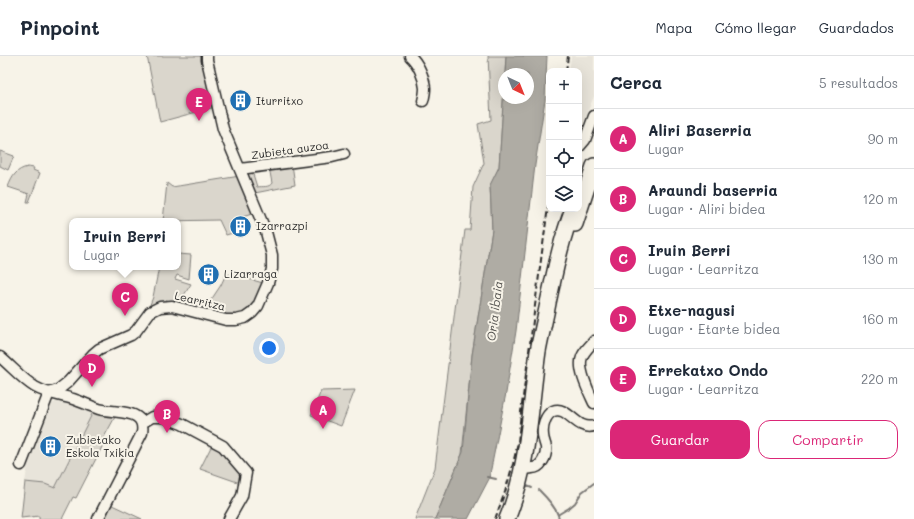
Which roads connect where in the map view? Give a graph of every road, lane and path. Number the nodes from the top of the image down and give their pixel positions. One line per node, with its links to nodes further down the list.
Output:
1 (207, 56): 7 (street, Learritza)
2 (410, 56): 3 (street)
3 (423, 101)
4 (594, 116): 5 (street)
5 (582, 144)
6 (344, 154): 7 (street, Zubieta auzoa)
7 (240, 169): 11 (street, Learritza)
8 (573, 212): 16 (highway)
9 (594, 341): 12 (street)
10 (0, 358): 11 (street)
11 (49, 393): 13 (street); 15 (street)
12 (594, 403)
13 (142, 423): 17 (street); 18 (street)
14 (594, 426): 16 (street)
15 (21, 465)
16 (523, 468): 19 (highway)
17 (98, 519)
18 (229, 519)
19 (507, 519)

